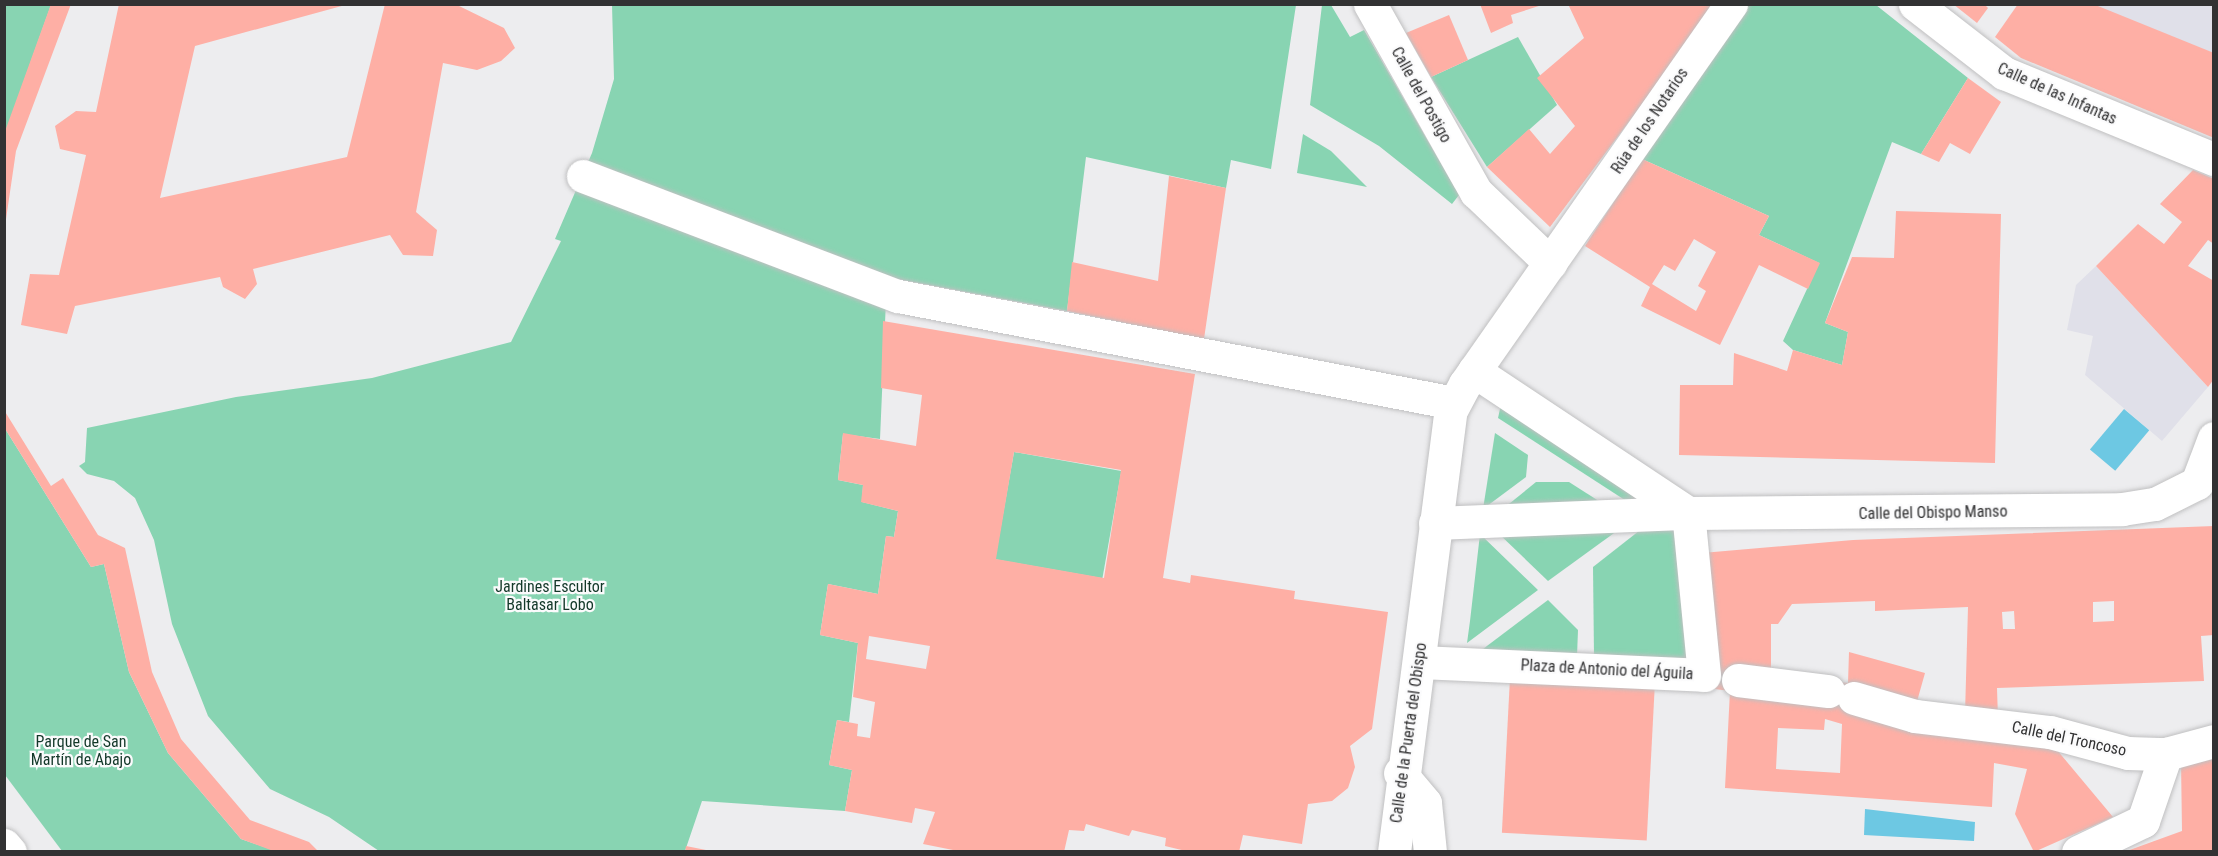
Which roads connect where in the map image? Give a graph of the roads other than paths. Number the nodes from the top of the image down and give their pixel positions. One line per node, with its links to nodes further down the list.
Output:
1 (1370, 4): 6 (street, Calle del Postigo)
2 (1731, 4): 6 (street, Rúa de los Notarios)
3 (1915, 4): 4 (street, Calle de las Infantas)
4 (2214, 159)
5 (583, 176): 8 (street)
6 (1551, 263): 7 (street, Rúa de los Notarios)
7 (1474, 371): 8 (street, Rúa de los Notarios); 11 (street)
8 (1454, 403): 12 (street, Calle de la Puerta del Obispo)
9 (2214, 438): 10 (street)
10 (2205, 488): 11 (street, Calle del Obispo Manso)
11 (1693, 513): 12 (street); 14 (street, Plaza de Antonio del Águila)
12 (1435, 523): 13 (street, Calle de la Puerta del Obispo)
13 (1420, 662): 14 (street, Plaza de Antonio del Águila); 17 (street, Calle de la Puerta del Obispo)
14 (1718, 677): 16 (street, Calle del Troncoso)
15 (2214, 741): 16 (street, Calle del Troncoso)
16 (2166, 754): 22 (street)
17 (1401, 773): 20 (street, Calle de la Puerta del Obispo); 21 (street)
18 (4, 845): 19 (street)
19 (10, 852)
20 (1394, 852)
21 (1430, 852)
22 (2078, 852)

